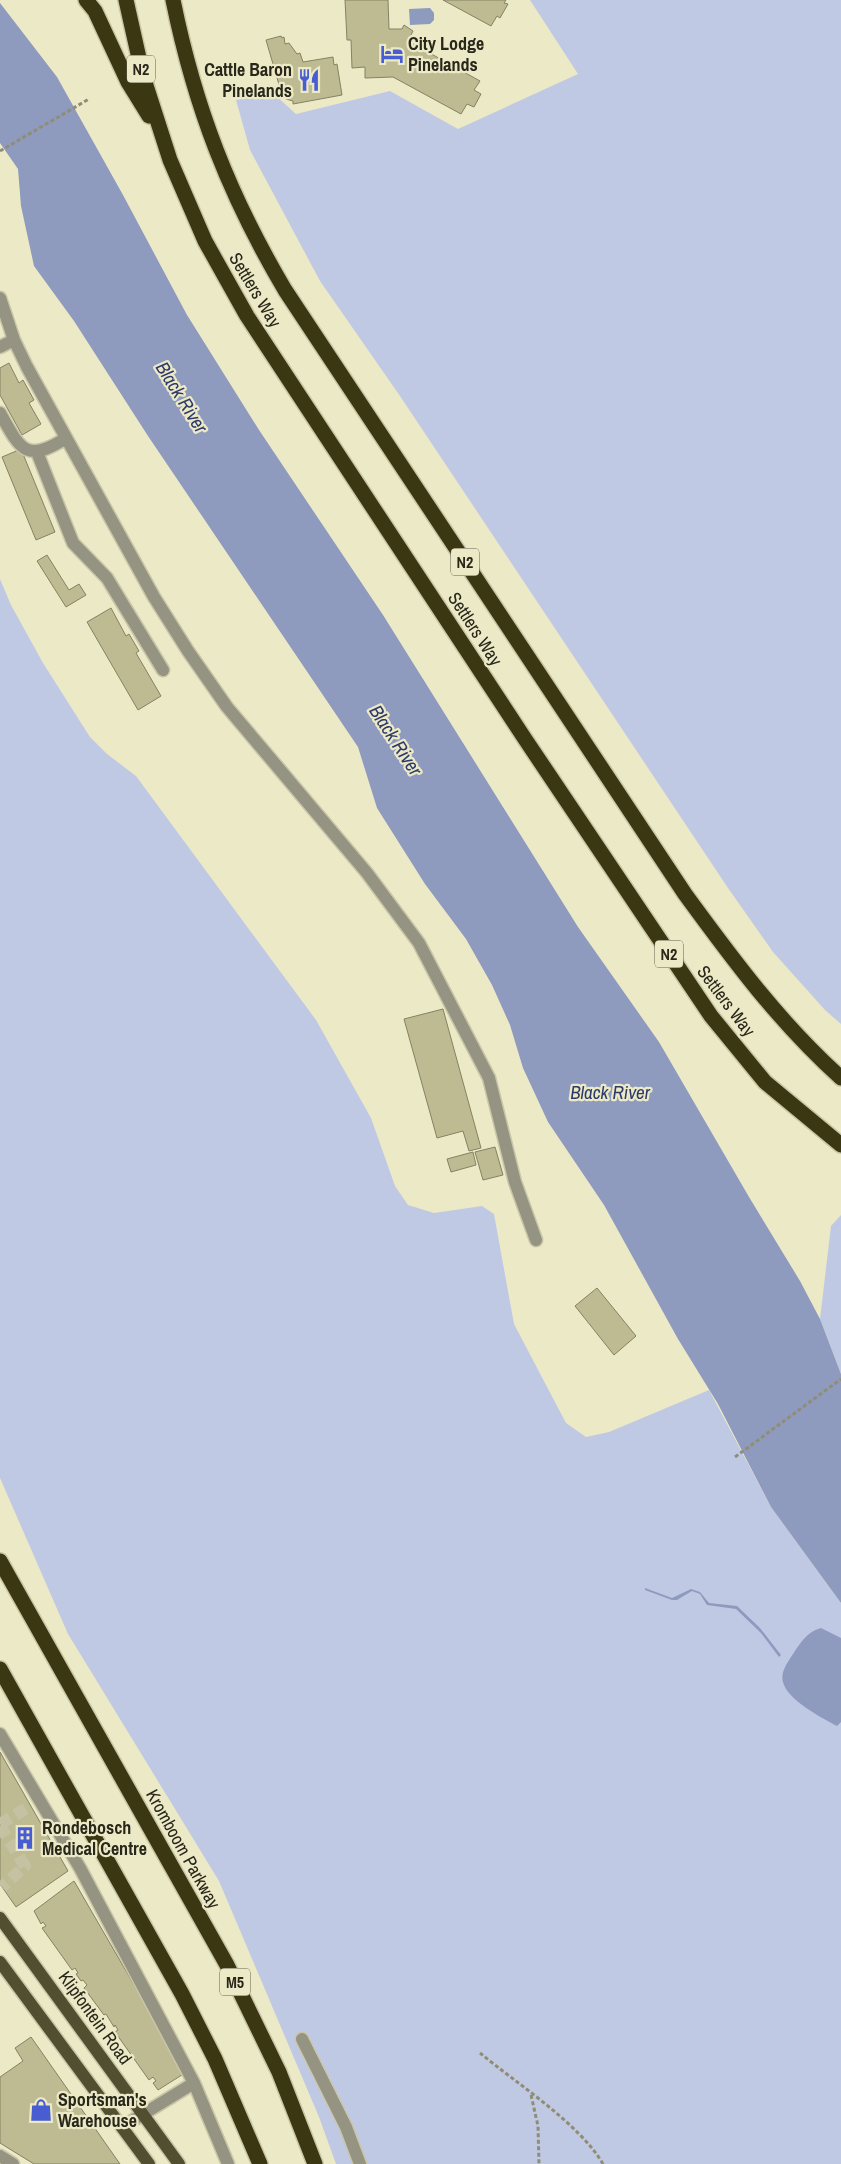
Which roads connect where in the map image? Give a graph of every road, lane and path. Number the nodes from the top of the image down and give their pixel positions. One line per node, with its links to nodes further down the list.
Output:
1 (86, 0): 5 (highway)
2 (126, 0): 5 (highway, Settlers Way / N2)
3 (173, 0): 14 (highway, Settlers Way / N2)
4 (89, 99): 6 (path)
5 (162, 136): 15 (highway, Settlers Way / N2)
6 (0, 151)
7 (0, 298): 8 (street)
8 (14, 340): 9 (street); 11 (street)
9 (0, 347)
10 (0, 413): 12 (street)
11 (66, 438): 12 (street); 16 (street)
12 (37, 452): 13 (street)
13 (163, 670)
14 (841, 1078)
15 (841, 1145)
16 (536, 1240)
17 (841, 1379): 18 (path)
18 (735, 1457)
19 (0, 1561): 36 (highway, Kromboom Parkway / M5)
20 (0, 1669): 35 (highway)
21 (0, 1734): 26 (street)
22 (0, 1918): 28 (main road, Klipfontein Road)
23 (0, 1962): 29 (main road)
24 (302, 2039): 37 (street)
25 (480, 2053): 27 (path)
26 (194, 2083): 28 (street); 34 (street)
27 (531, 2094): 38 (path); 39 (path)
28 (143, 2114): 29 (street); 33 (main road, Klipfontein Road)
29 (122, 2127): 32 (main road)
30 (0, 2156): 31 (street)
31 (13, 2164)
32 (149, 2164)
33 (180, 2164)
34 (228, 2164)
35 (260, 2164)
36 (315, 2164)
37 (360, 2164)
38 (539, 2164)
39 (603, 2164)

